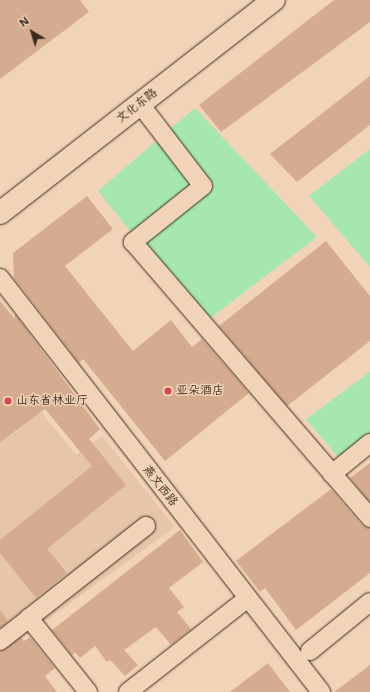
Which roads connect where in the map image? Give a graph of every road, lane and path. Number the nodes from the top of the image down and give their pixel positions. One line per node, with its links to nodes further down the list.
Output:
1 (274, 0): 2 (main road, 文化东路)
2 (140, 104): 3 (main road, 文化东路); 6 (street)
3 (0, 213)
4 (0, 278): 9 (street, 燕文西路)
5 (370, 443): 6 (street)
6 (332, 474): 7 (street)
7 (370, 518)
8 (146, 526): 11 (street)
9 (248, 598): 15 (street); 16 (street, 燕文西路)
10 (370, 602): 13 (street)
11 (28, 618): 12 (street); 14 (street)
12 (0, 641)
13 (310, 651)
14 (88, 692)
15 (128, 692)
16 (321, 692)

